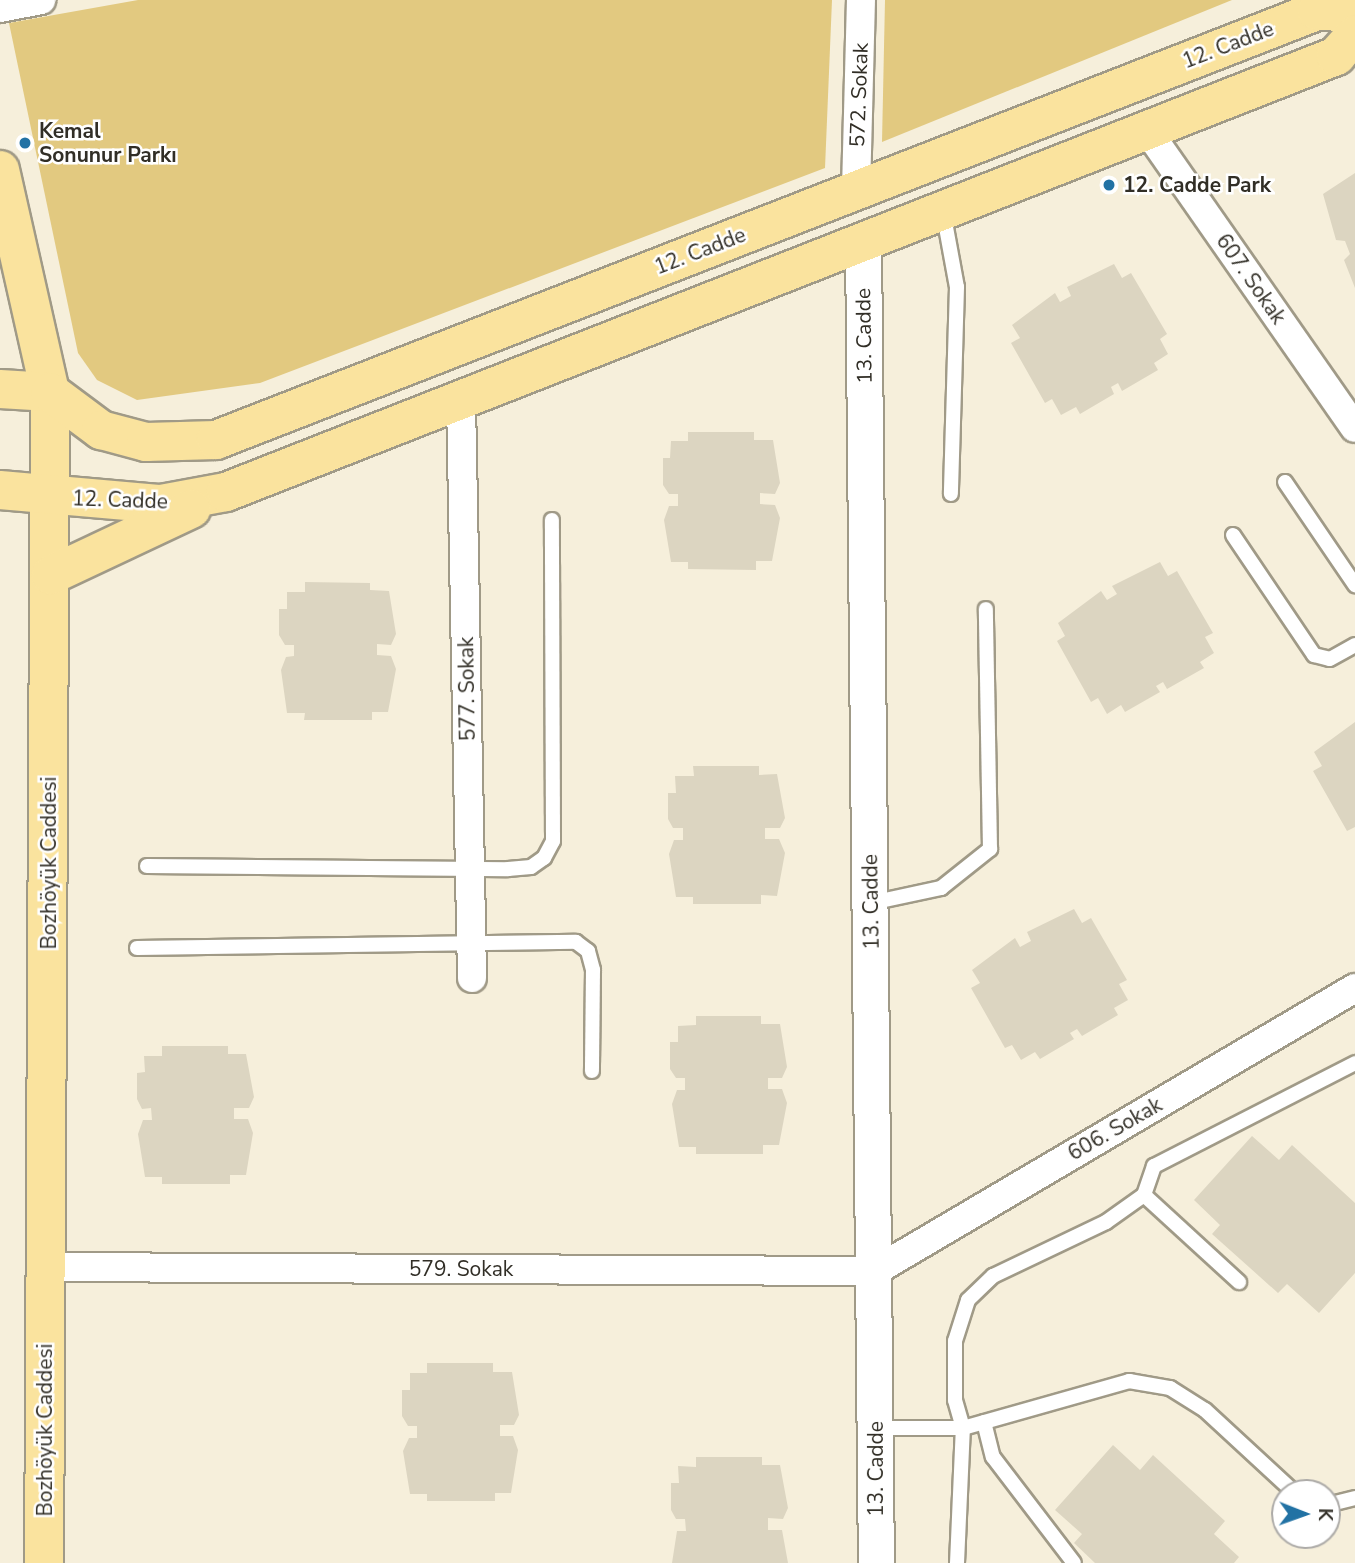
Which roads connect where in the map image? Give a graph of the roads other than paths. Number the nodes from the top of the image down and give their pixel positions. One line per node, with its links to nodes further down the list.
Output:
1 (41, 0): 3 (street)
2 (861, 0): 8 (street, 572. Sokak)
3 (0, 8)
4 (1355, 12): 8 (main road, 12. Cadde)
5 (1355, 35): 6 (main road, 12. Cadde)
6 (1147, 130): 9 (main road, 12. Cadde); 14 (street, 607. Sokak)
7 (0, 170): 12 (main road, Bozhöyük Caddesi)
8 (856, 190): 12 (main road, 12. Cadde)
9 (943, 210): 10 (main road, 12. Cadde); 18 (lane)
10 (863, 242): 13 (main road, 12. Cadde); 28 (street, 13. Cadde)
11 (0, 389): 12 (main road)
12 (50, 391): 19 (main road, Bozhöyük Caddesi)
13 (461, 400): 17 (main road, 12. Cadde); 27 (street, 577. Sokak)
14 (1355, 428)
15 (1285, 482): 23 (lane)
16 (0, 490): 19 (main road, 12. Cadde)
17 (226, 492): 19 (main road, 12. Cadde); 22 (main road)
18 (951, 494)
19 (51, 497): 22 (main road, Bozhöyük Caddesi)
20 (552, 520): 27 (lane)
21 (1233, 535): 25 (lane)
22 (51, 575): 36 (main road, Bozhöyük Caddesi)
23 (1355, 585)
24 (986, 609): 28 (lane)
25 (1355, 645)
26 (147, 866): 27 (lane)
27 (470, 869): 29 (street, 577. Sokak)
28 (871, 903): 37 (street, 13. Cadde)
29 (471, 943): 30 (lane); 31 (street, 577. Sokak); 34 (lane)
30 (137, 948)
31 (472, 978)
32 (1355, 988): 37 (street, 606. Sokak)
33 (1355, 1063): 35 (lane)
34 (592, 1071)
35 (1144, 1195): 38 (lane); 41 (lane)
36 (46, 1267): 37 (street, 579. Sokak); 43 (main road, Bozhöyük Caddesi)
37 (875, 1271): 40 (street, 13. Cadde)
38 (1239, 1282)
39 (984, 1422): 41 (lane); 42 (lane); 46 (lane)
40 (875, 1427): 41 (lane); 44 (street, 13. Cadde)
41 (963, 1428): 45 (lane)
42 (1280, 1479)
43 (44, 1563)
44 (876, 1563)
45 (957, 1563)
46 (1074, 1563)

